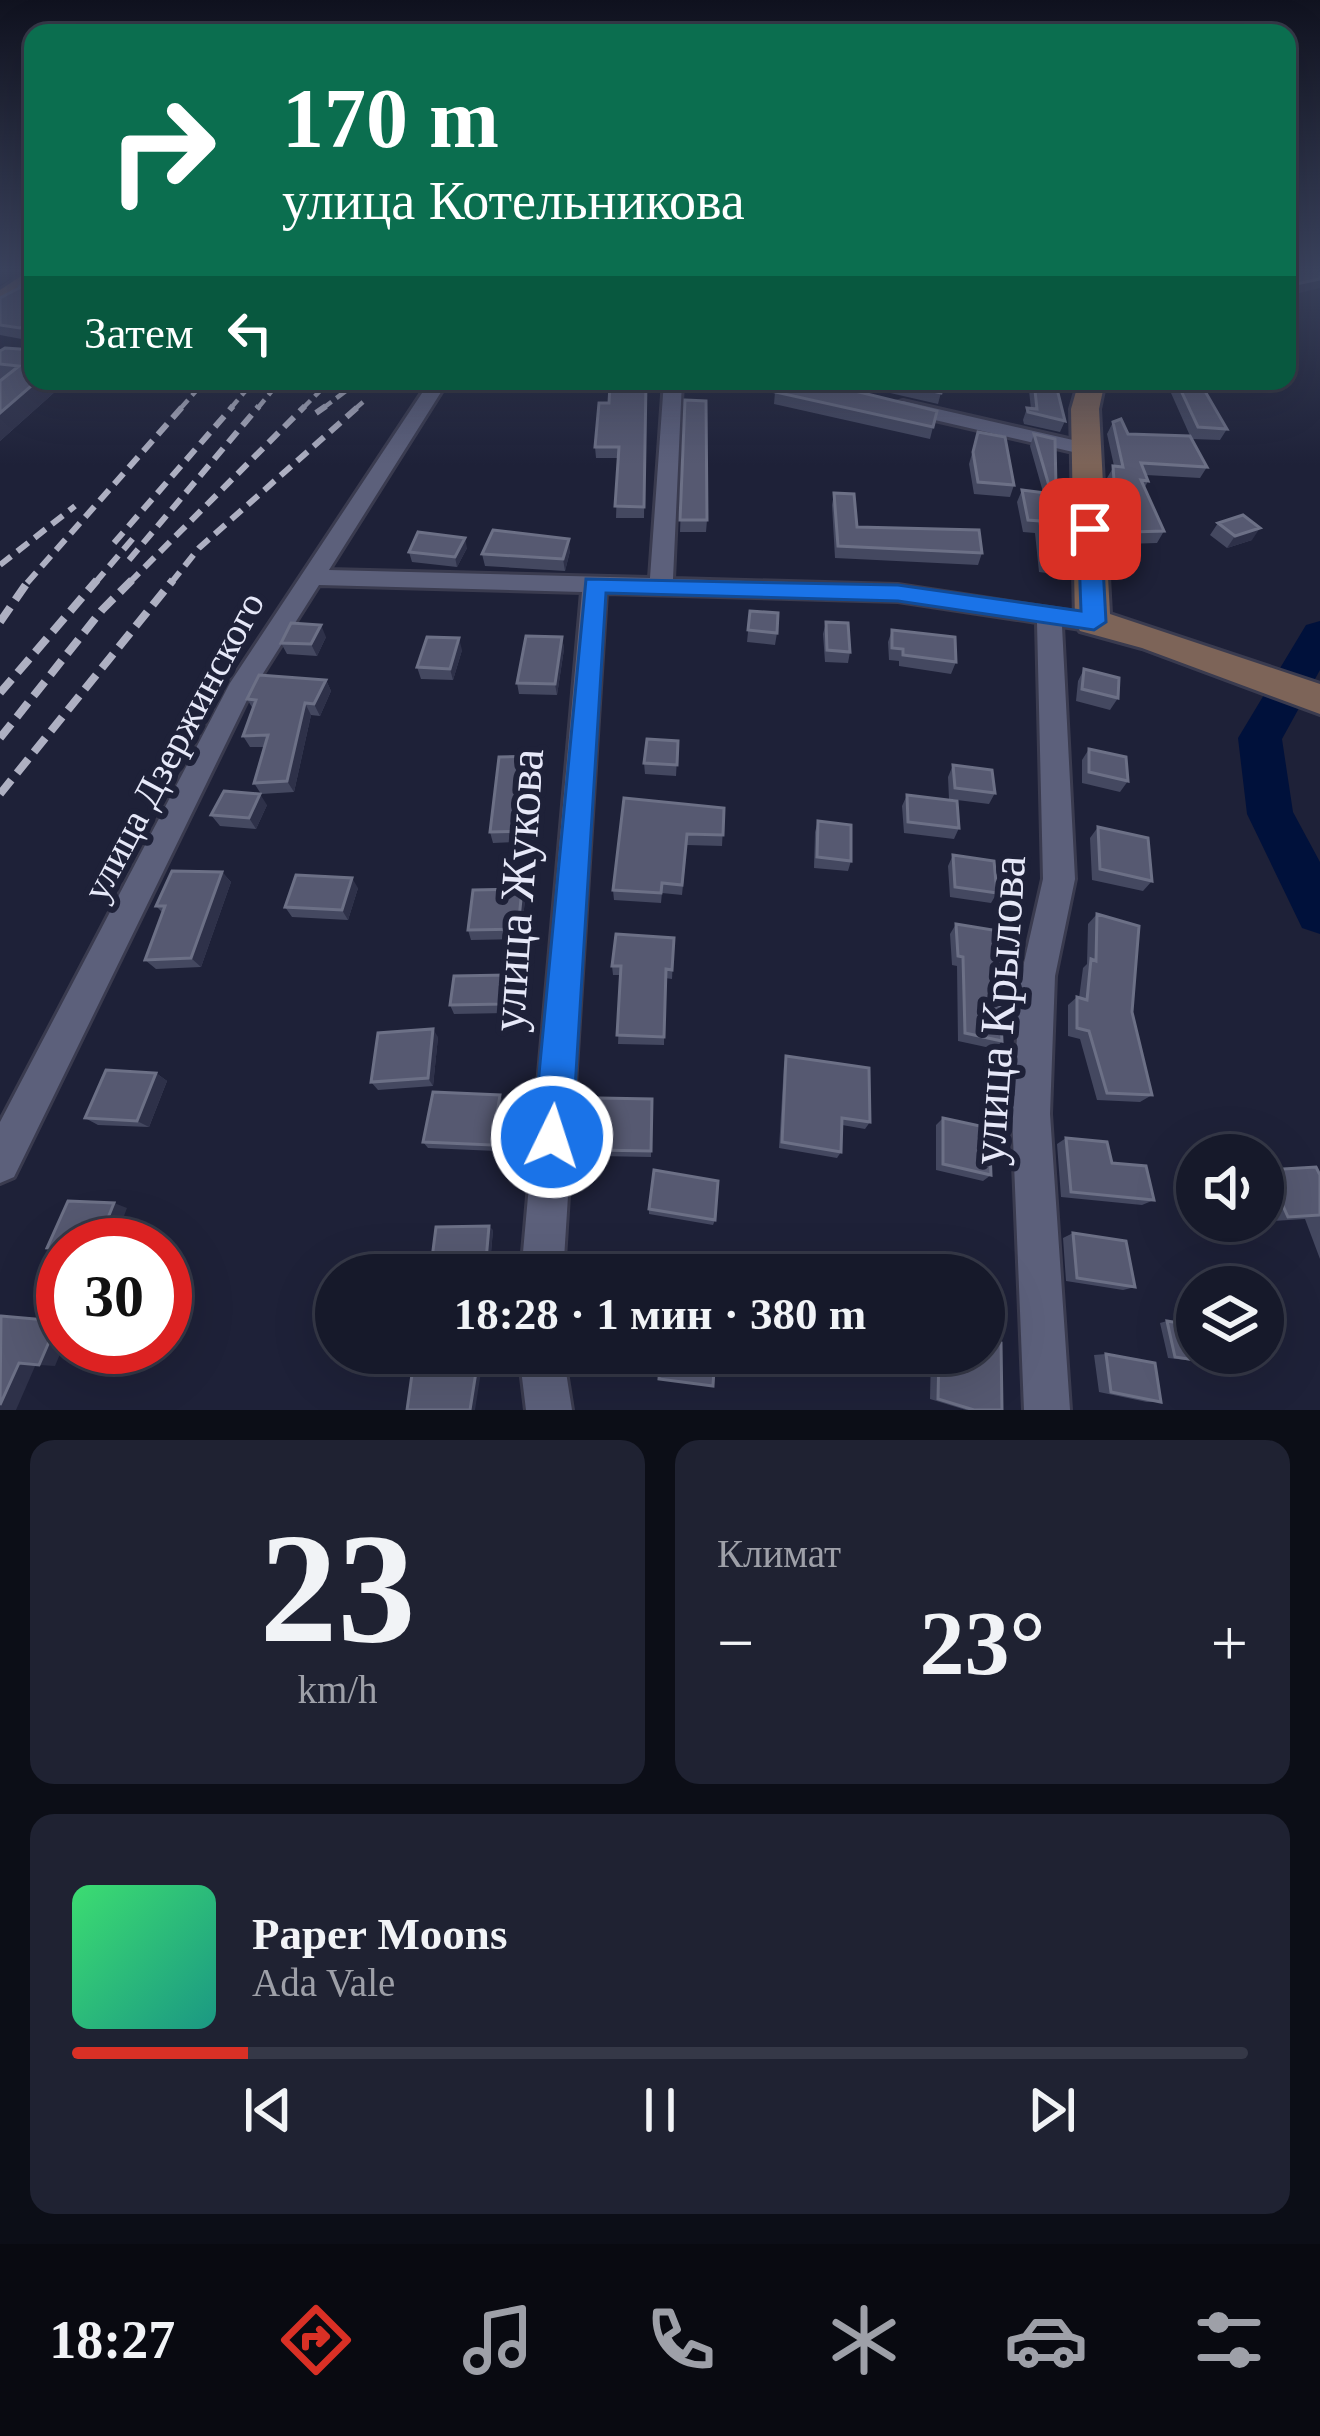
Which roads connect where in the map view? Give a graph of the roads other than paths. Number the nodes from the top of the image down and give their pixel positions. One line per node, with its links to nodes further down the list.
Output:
1 (433, 390): 6 (street, улица Дзержинского)
2 (672, 390): 8 (street)
3 (1089, 390): 5 (street)
4 (884, 402): 5 (street)
5 (1086, 449): 10 (street)
6 (309, 578): 7 (street); 12 (street, улица Дзержинского)
7 (595, 585): 8 (street); 13 (street, улица Жукова)
8 (661, 587): 9 (street)
9 (1049, 615): 10 (street); 16 (street, улица Крылова)
10 (1094, 622): 11 (street)
11 (1320, 699)
12 (0, 1163)
13 (544, 1254)
14 (544, 1374): 15 (street)
15 (549, 1410)
16 (1047, 1410)

